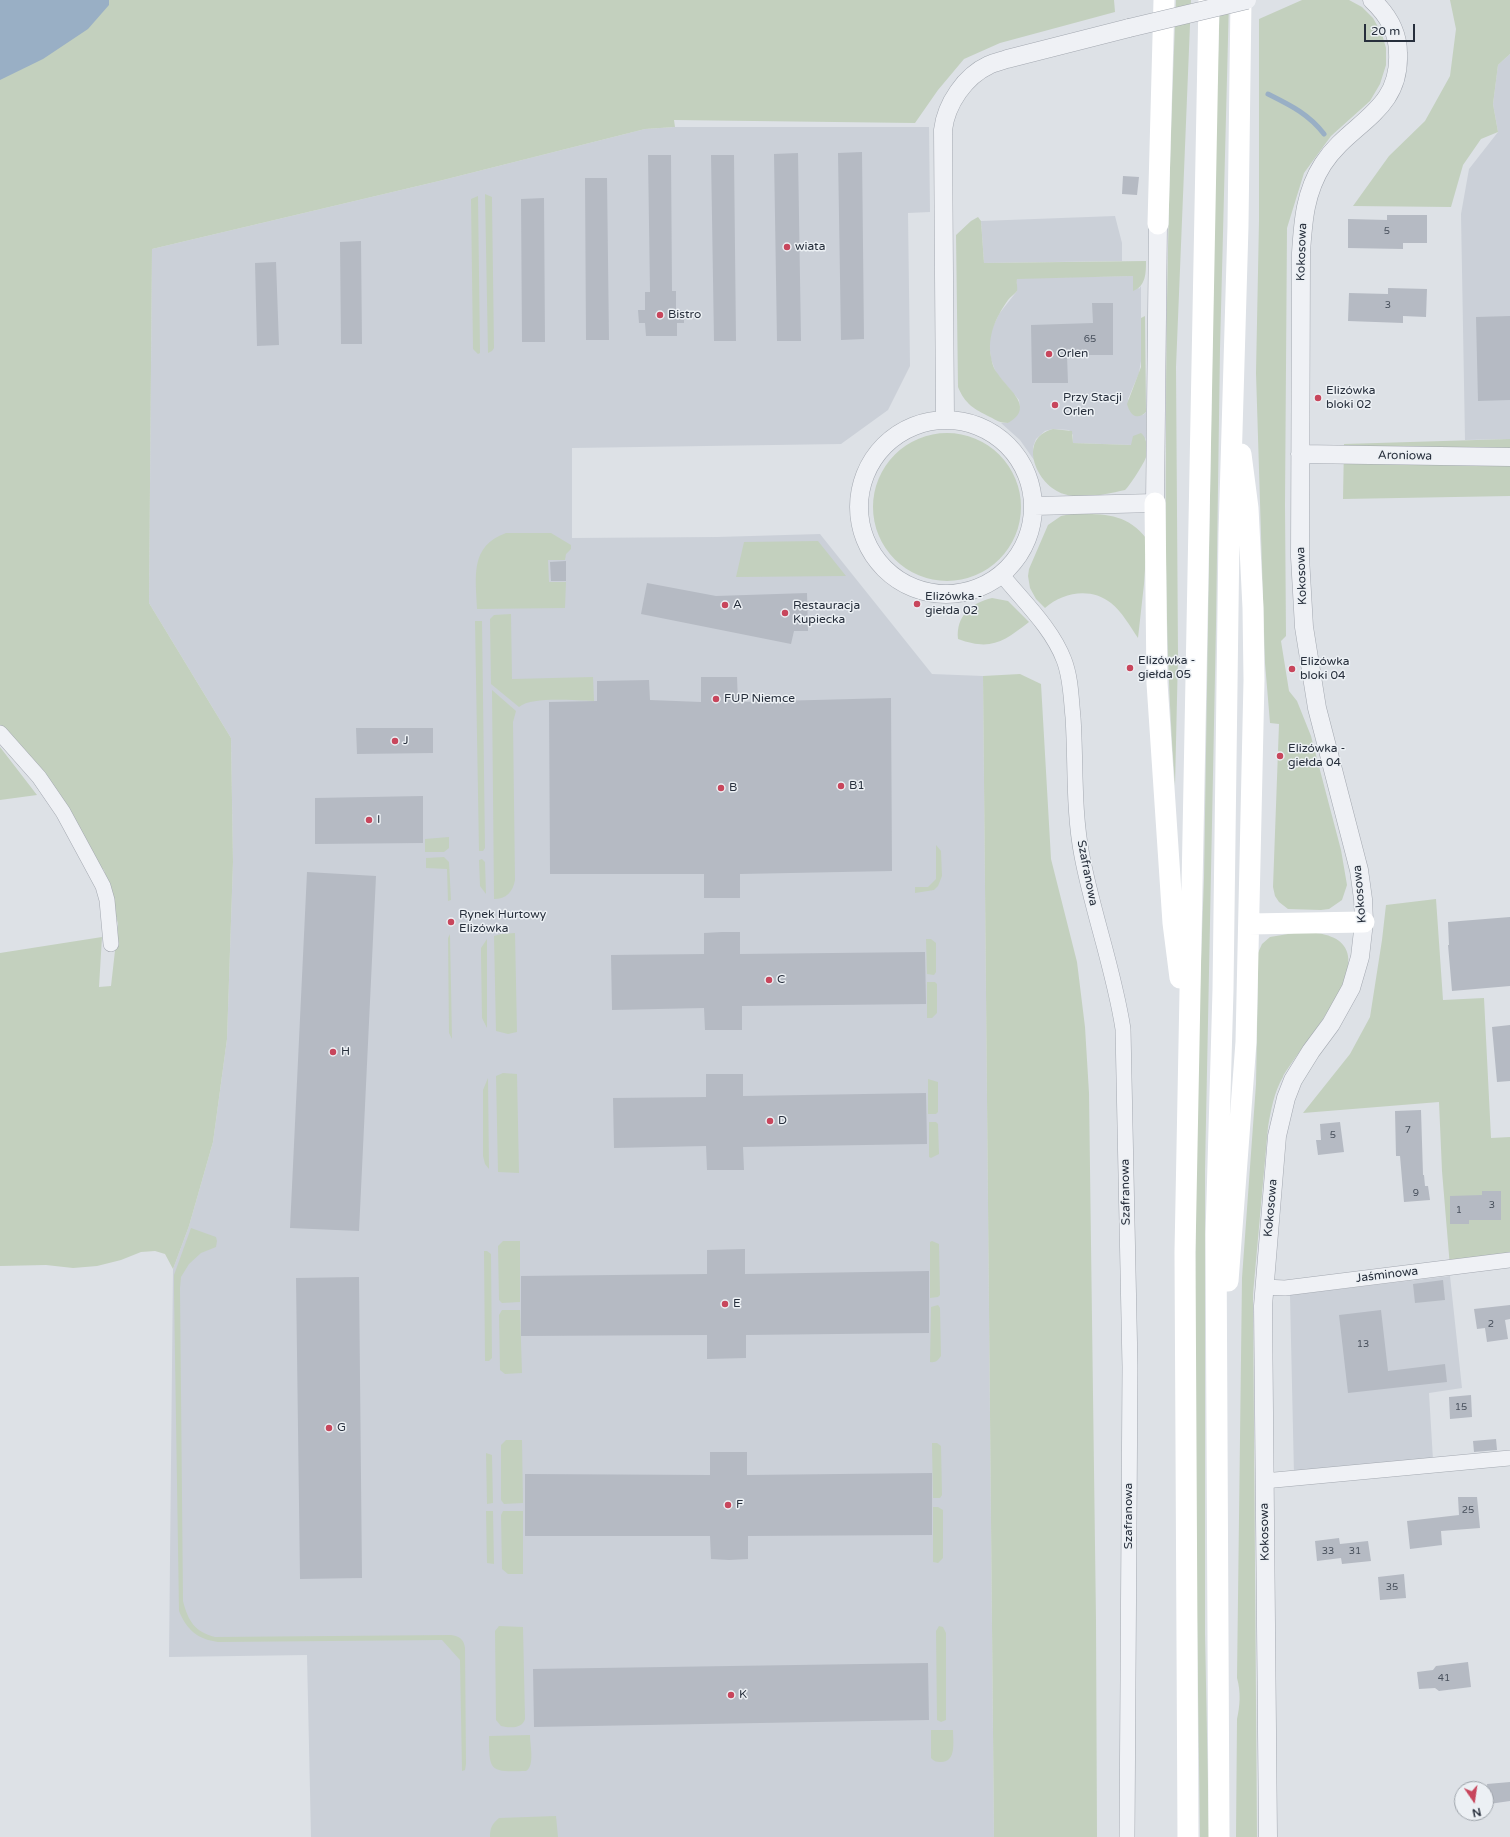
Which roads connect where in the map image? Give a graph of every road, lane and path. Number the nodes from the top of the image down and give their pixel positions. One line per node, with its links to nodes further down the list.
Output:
1 (1164, 0): 6 (main road)
2 (1209, 0): 18 (main road)
3 (1241, 0): 7 (main road)
4 (1246, 0): 8 (street, bridge)
5 (1372, 0): 9 (street, Kokosowa)
6 (1158, 224): 11 (street)
7 (1233, 387): 16 (main road); 21 (main road)
8 (945, 420): 12 (street); 13 (street)
9 (1300, 454): 10 (street, Aroniowa); 15 (street, Kokosowa)
10 (1510, 457)
11 (1155, 503): 12 (street); 18 (main road)
12 (1034, 506): 13 (street)
13 (1002, 575): 24 (street, Szafranowa)
14 (0, 733): 17 (street)
15 (1364, 922): 16 (main road); 20 (street, Kokosowa)
16 (1249, 924): 21 (main road)
17 (110, 944)
18 (1189, 1056): 25 (main road)
19 (1510, 1260): 20 (street, Jaśminowa)
20 (1264, 1287): 23 (street, Kokosowa)
21 (1215, 1347): 26 (main road)
22 (1510, 1458): 23 (street)
23 (1264, 1481): 27 (street, Kokosowa)
24 (1127, 1837)
25 (1188, 1837)
26 (1219, 1837)
27 (1268, 1837)

